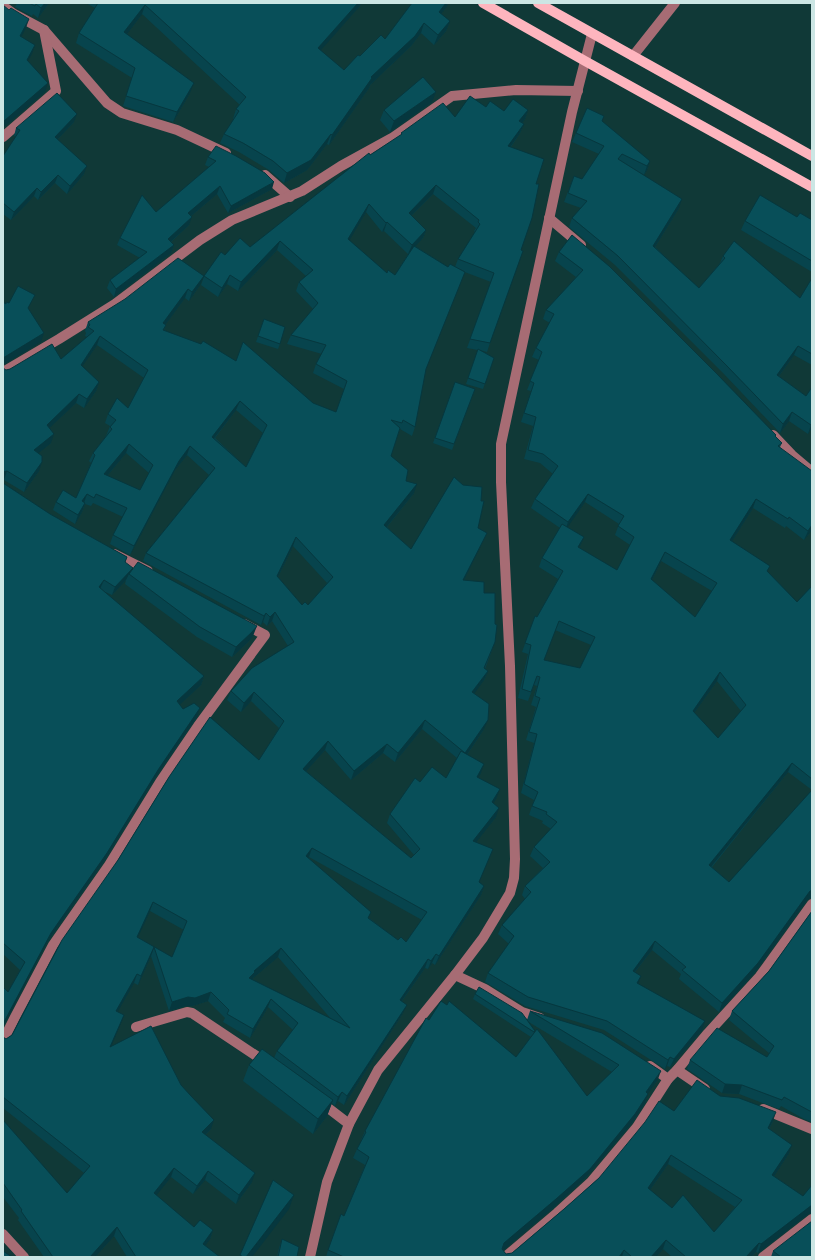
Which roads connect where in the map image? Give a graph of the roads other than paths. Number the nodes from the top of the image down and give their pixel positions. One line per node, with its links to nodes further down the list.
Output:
1 (483, 3): 8 (main road)
2 (538, 3): 6 (main road)
3 (674, 3): 7 (street)
4 (3, 6): 5 (street)
5 (44, 30): 10 (street); 12 (street)
6 (592, 34): 7 (main road); 8 (street)
7 (633, 56): 11 (main road)
8 (585, 61): 9 (street); 14 (main road)
9 (578, 91): 15 (street); 16 (street)
10 (3, 137)
11 (812, 156)
12 (236, 158)
13 (254, 169): 15 (street)
14 (812, 187)
15 (290, 197): 18 (street)
16 (549, 218): 17 (street); 25 (street)
17 (585, 249)
18 (3, 372)
19 (766, 428): 20 (street)
20 (812, 472)
21 (102, 548): 22 (street)
22 (159, 577)
23 (233, 617): 28 (street)
24 (812, 904): 31 (street)
25 (455, 976): 26 (street); 36 (street)
26 (551, 1021)
27 (136, 1027): 30 (street)
28 (3, 1041)
29 (644, 1062): 32 (street)
30 (275, 1069)
31 (677, 1070): 32 (street); 33 (street)
32 (668, 1079): 42 (street)
33 (714, 1095)
34 (312, 1096): 36 (street)
35 (751, 1105): 37 (street)
36 (349, 1124): 41 (street)
37 (812, 1128)
38 (812, 1219): 43 (street)
39 (3, 1234): 40 (street)
40 (24, 1257)
41 (310, 1257)
42 (505, 1257)
43 (763, 1257)

